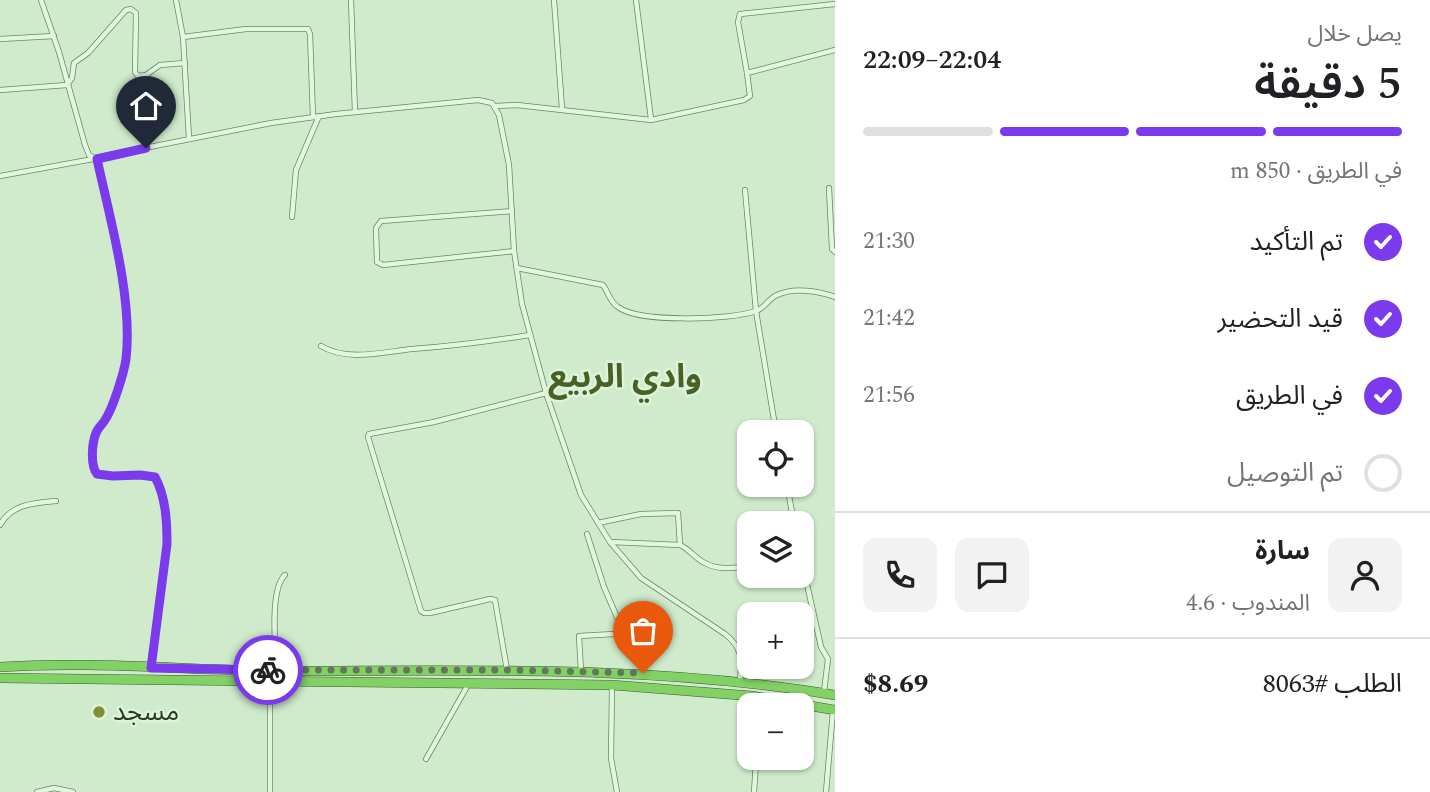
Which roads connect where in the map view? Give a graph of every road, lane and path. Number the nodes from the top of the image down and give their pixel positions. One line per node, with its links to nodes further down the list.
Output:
1 (41, 0): 7 (street)
2 (176, 0): 8 (street)
3 (351, 0): 17 (street)
4 (554, 0): 16 (street)
5 (636, 0): 19 (street)
6 (835, 4): 12 (street)
7 (54, 36): 9 (street); 13 (street)
8 (183, 37): 11 (street); 18 (street)
9 (0, 39)
10 (835, 50): 12 (street)
11 (185, 63): 13 (street); 20 (street)
12 (747, 72): 19 (street)
13 (67, 85): 14 (street); 21 (street)
14 (0, 90)
15 (496, 106): 16 (street); 17 (street); 25 (street)
16 (562, 108): 19 (street)
17 (355, 112): 18 (street)
18 (316, 116): 20 (street); 26 (street)
19 (651, 120)
20 (190, 138): 21 (street)
21 (96, 159): 22 (street); 46 (street)
22 (0, 176)
23 (829, 188): 28 (street)
24 (746, 190): 31 (street)
25 (512, 211): 27 (street); 27 (street)
26 (292, 217)
27 (514, 251): 29 (street)
28 (835, 252)
29 (517, 268): 31 (street); 32 (street)
30 (835, 297): 31 (street)
31 (756, 311): 35 (street)
32 (530, 335): 33 (street); 34 (street)
33 (321, 346)
34 (546, 393): 37 (street); 47 (street)
35 (774, 420)
36 (56, 501): 38 (street)
37 (598, 523): 40 (street); 41 (street)
38 (0, 525)
39 (587, 534): 49 (street)
40 (610, 542): 41 (street); 53 (street)
41 (680, 544): 42 (street)
42 (737, 567)
43 (285, 575): 48 (street)
44 (808, 588): 55 (street)
45 (0, 667): 46 (highway)
46 (151, 668): 48 (highway)
47 (507, 670): 48 (highway); 49 (highway)
48 (276, 671)
49 (581, 672): 53 (highway)
50 (0, 678): 51 (highway)
51 (270, 680): 52 (highway); 64 (street)
52 (469, 682): 54 (highway); 60 (street)
53 (739, 682): 55 (highway)
54 (611, 685): 57 (highway); 65 (street)
55 (824, 693): 56 (highway)
56 (835, 695)
57 (737, 699)
58 (814, 708): 59 (highway)
59 (834, 710): 67 (street)
60 (426, 759)
61 (756, 770): 66 (street)
62 (37, 792): 63 (street)
63 (73, 792)
64 (270, 792)
65 (617, 792)
66 (754, 792)
67 (826, 792)

